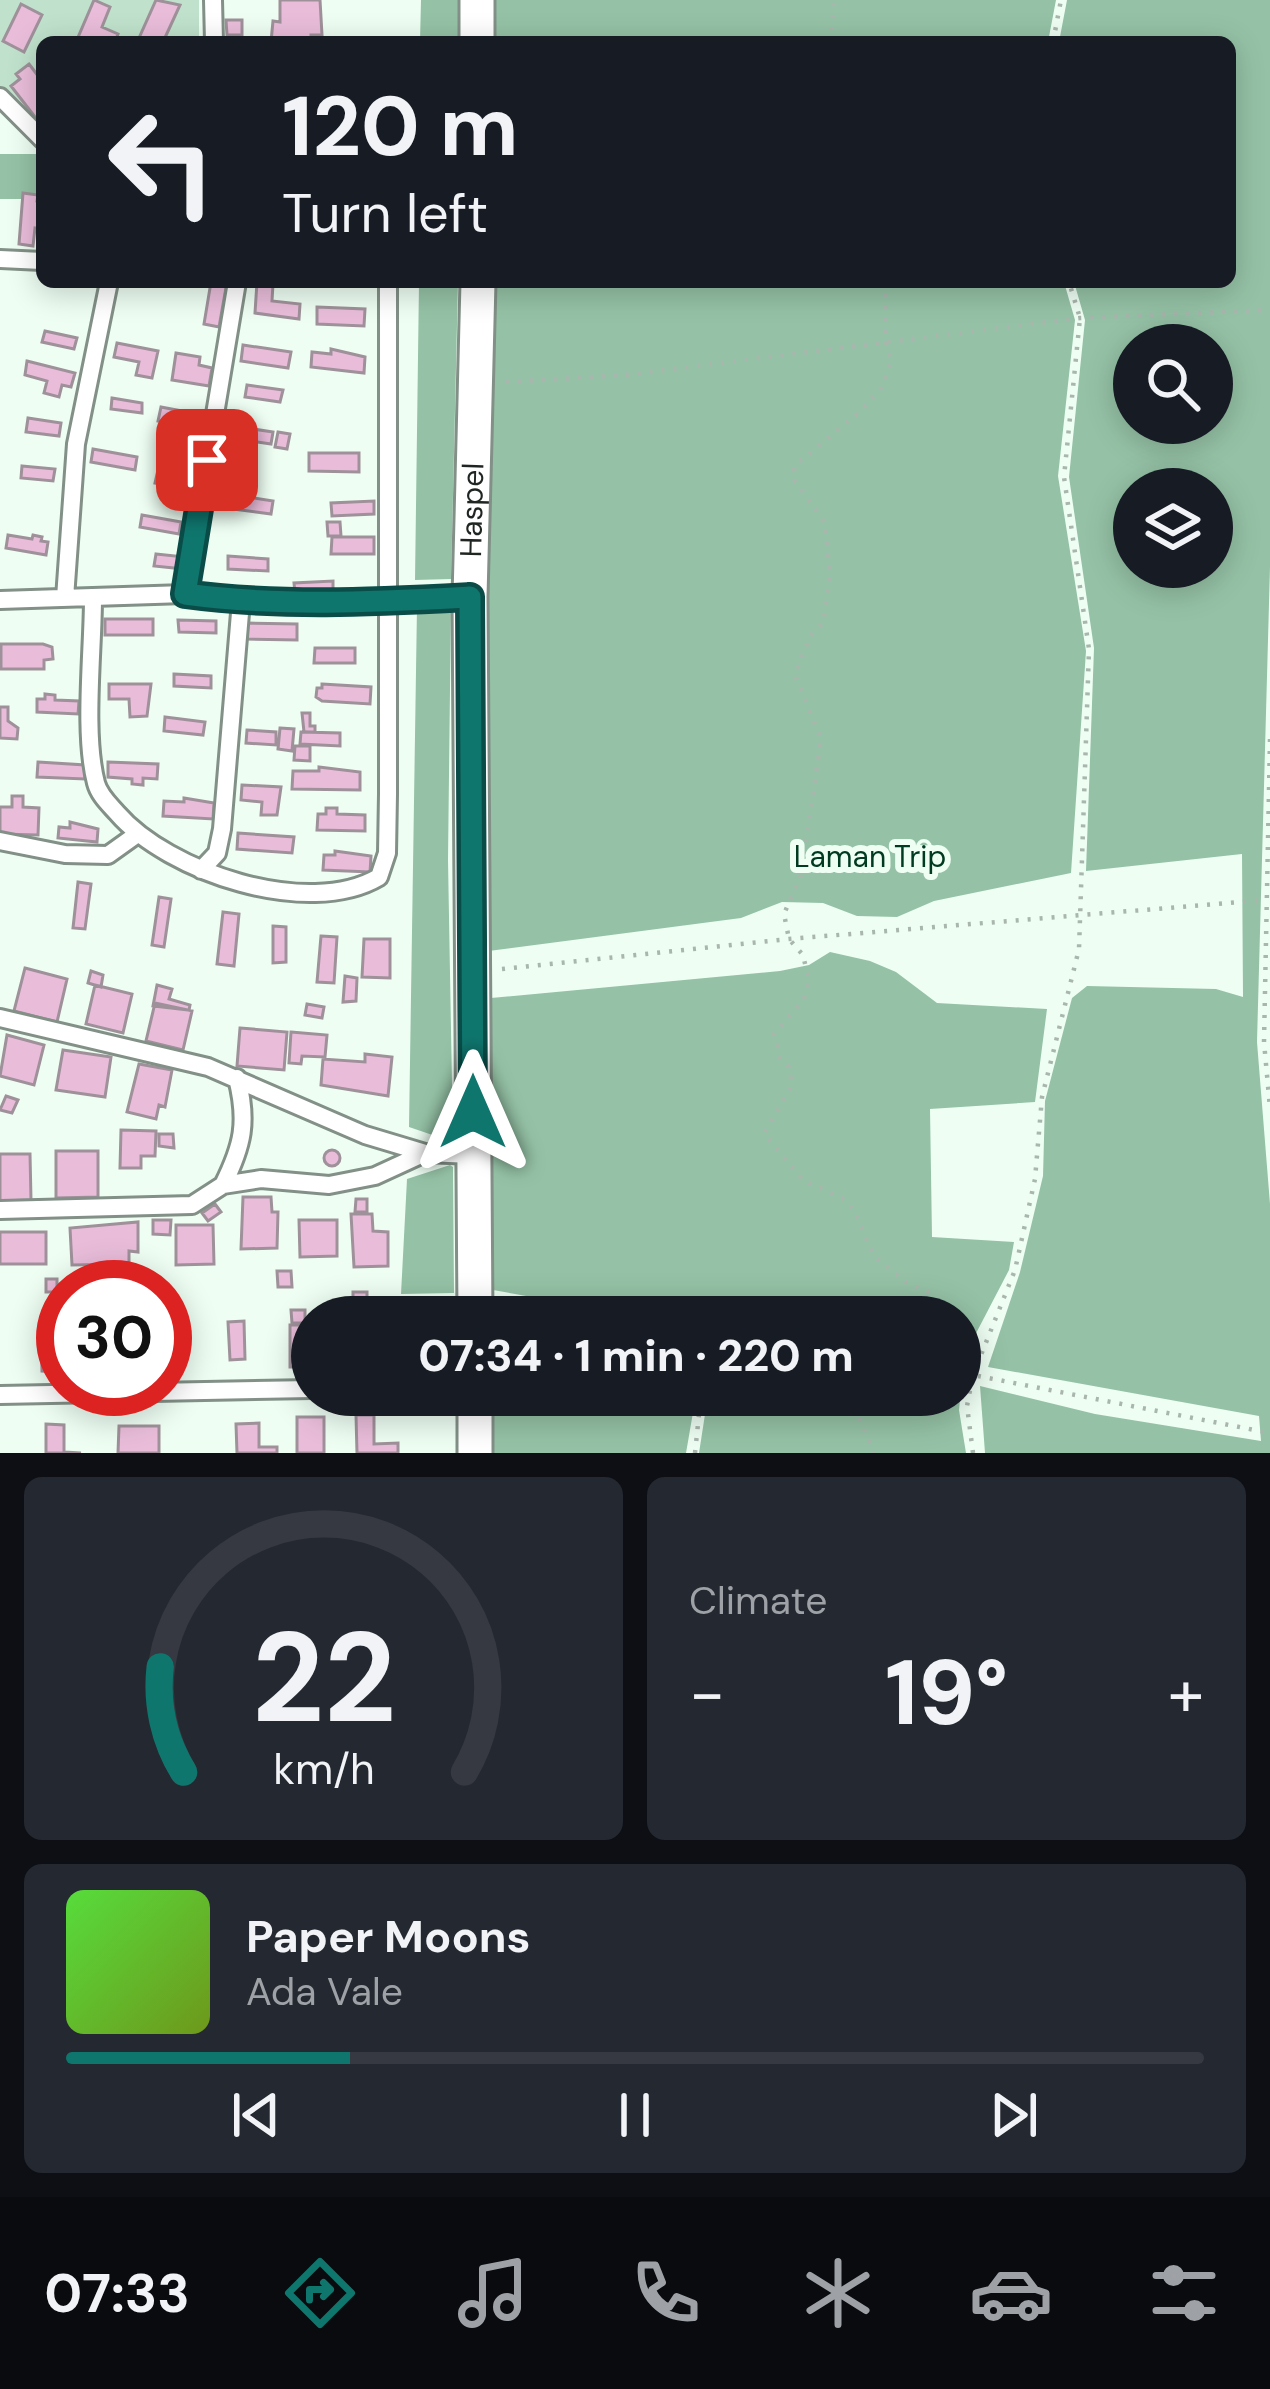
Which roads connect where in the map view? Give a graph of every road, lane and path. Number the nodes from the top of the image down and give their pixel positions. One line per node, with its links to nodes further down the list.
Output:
1 (213, 0): 5 (lane)
2 (477, 0): 6 (street)
3 (834, 0): 7 (path)
4 (1061, 0): 8 (path)
5 (214, 36)
6 (477, 36)
7 (831, 36)
8 (1054, 36)
9 (0, 98): 10 (lane)
10 (36, 134)
11 (0, 259): 12 (lane)
12 (36, 261)
13 (108, 288): 25 (lane)
14 (236, 288): 23 (lane)
15 (388, 288): 28 (lane)
16 (478, 288): 22 (street, Haspel)
17 (885, 288): 21 (path)
18 (1071, 288): 20 (path)
19 (1270, 310): 20 (path)
20 (1080, 319): 21 (path); 36 (path)
21 (886, 342): 22 (path); 37 (path)
22 (478, 383): 24 (street, Haspel)
23 (185, 594): 26 (lane); 29 (lane)
24 (470, 597): 28 (lane); 38 (street, Haspel)
25 (65, 598): 26 (lane); 27 (lane)
26 (93, 598): 32 (lane)
27 (0, 600)
28 (388, 601): 29 (lane); 34 (lane)
29 (241, 602): 34 (lane)
30 (1270, 739): 31 (path)
31 (1270, 765): 35 (path)
32 (136, 835): 33 (lane); 34 (lane)
33 (0, 841)
34 (201, 869)
35 (1265, 900): 36 (path); 41 (path)
36 (1078, 916): 37 (path); 48 (path)
37 (789, 939): 38 (path); 47 (path)
38 (473, 968): 43 (street, Haspel)
39 (0, 1018): 40 (lane)
40 (237, 1078): 42 (lane); 44 (lane)
41 (1270, 1108)
42 (425, 1153): 43 (lane); 44 (lane)
43 (473, 1155): 46 (street, Haspel)
44 (223, 1185): 45 (lane)
45 (0, 1210)
46 (474, 1296)
47 (932, 1296)
48 (981, 1357)
49 (981, 1376): 56 (path)
50 (291, 1389): 51 (lane)
51 (0, 1395)
52 (475, 1416): 57 (street)
53 (698, 1416): 58 (path)
54 (859, 1416): 59 (path)
55 (969, 1416): 60 (path)
56 (1270, 1433)
57 (476, 1453)
58 (694, 1453)
59 (874, 1453)
60 (974, 1453)

